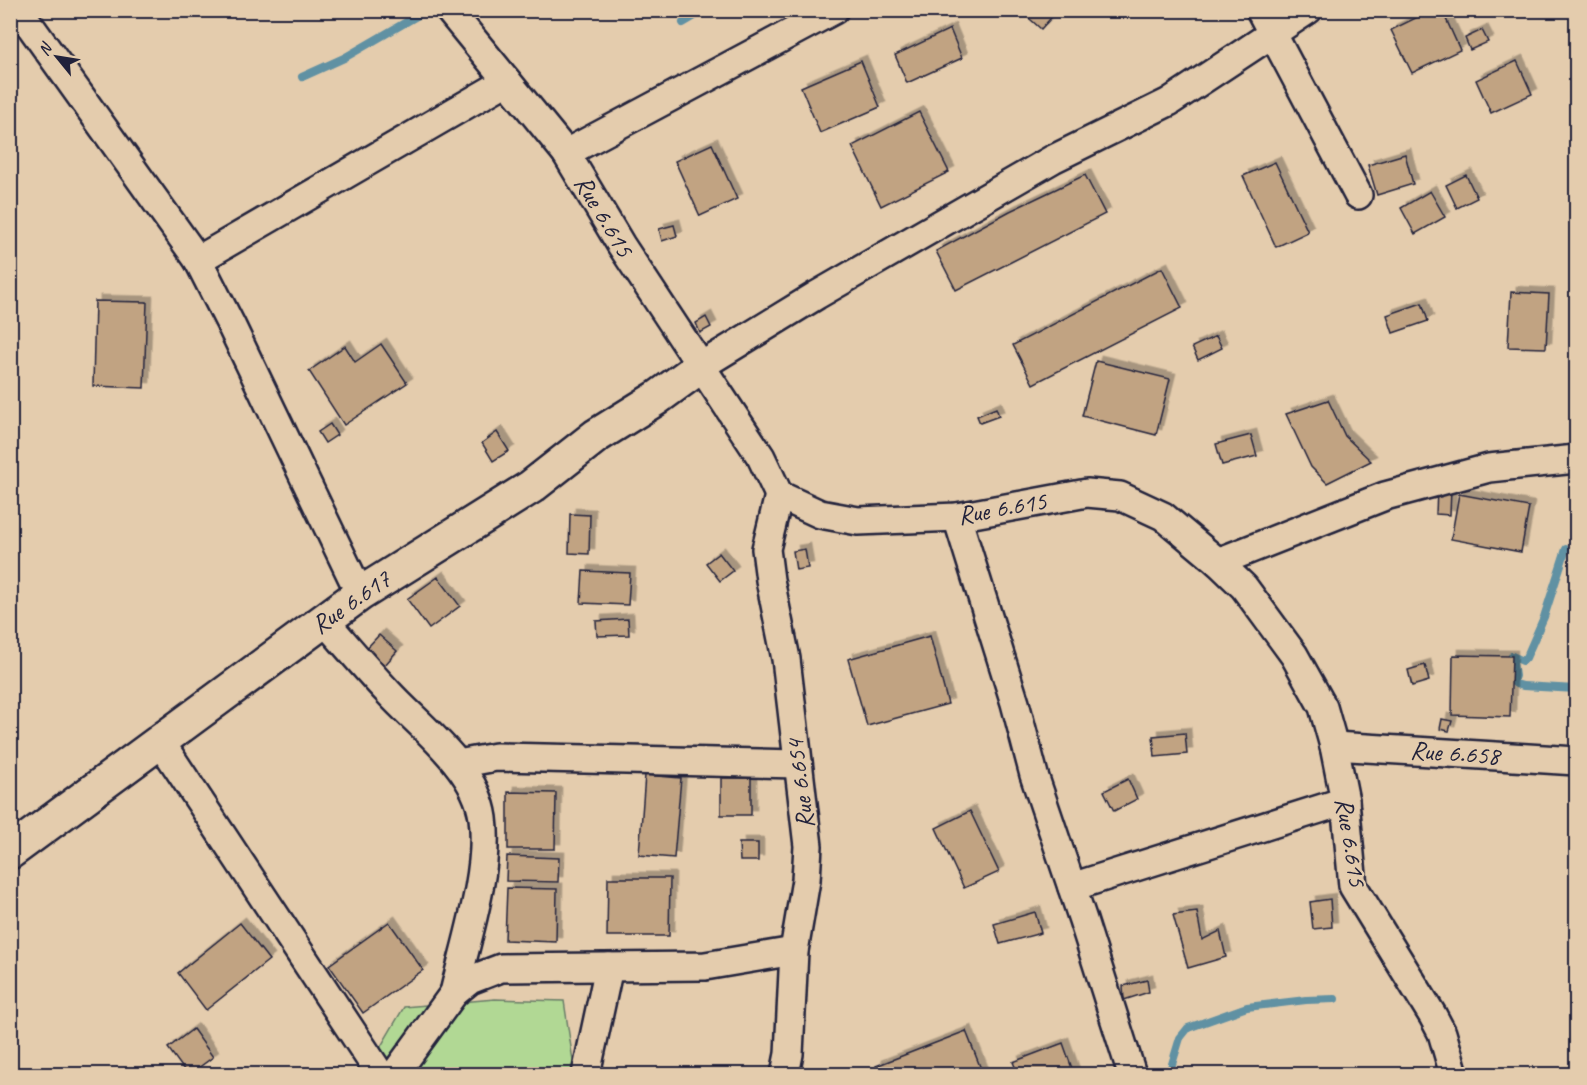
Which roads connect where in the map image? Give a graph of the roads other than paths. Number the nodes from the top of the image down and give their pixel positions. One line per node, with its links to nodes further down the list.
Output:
1 (19, 10): 9 (street)
2 (449, 10): 6 (street, Rue 6.615)
3 (834, 10): 7 (street)
4 (1308, 10): 5 (street)
5 (1266, 22): 8 (street); 10 (street)
6 (507, 81): 7 (street, Rue 6.615); 9 (street)
7 (566, 153): 10 (street, Rue 6.615)
8 (1358, 195)
9 (198, 261): 15 (street)
10 (701, 366): 12 (street, Rue 6.615); 15 (street, Rue 6.617)
11 (1576, 459): 14 (street)
12 (778, 495): 13 (street, Rue 6.615); 21 (street, Rue 6.654)
13 (957, 517): 14 (street, Rue 6.615); 24 (street)
14 (1218, 562): 18 (street, Rue 6.615)
15 (360, 594): 16 (street, Rue 6.617)
16 (324, 620): 17 (street, Rue 6.617); 20 (street)
17 (160, 741): 23 (street, Rue 6.617); 28 (street)
18 (1334, 746): 19 (street, Rue 6.658); 22 (street, Rue 6.615)
19 (1576, 761)
20 (458, 764): 21 (street); 27 (street)
21 (798, 764): 25 (street, Rue 6.654)
22 (1345, 801): 24 (street); 33 (street, Rue 6.615)
23 (10, 852)
24 (1071, 887): 32 (street)
25 (794, 951): 26 (street); 31 (street, Rue 6.654)
26 (609, 967): 27 (street); 30 (street)
27 (454, 993): 29 (street)
28 (380, 1074)
29 (394, 1074)
30 (586, 1074)
31 (785, 1074)
32 (1132, 1074)
33 (1454, 1074)

